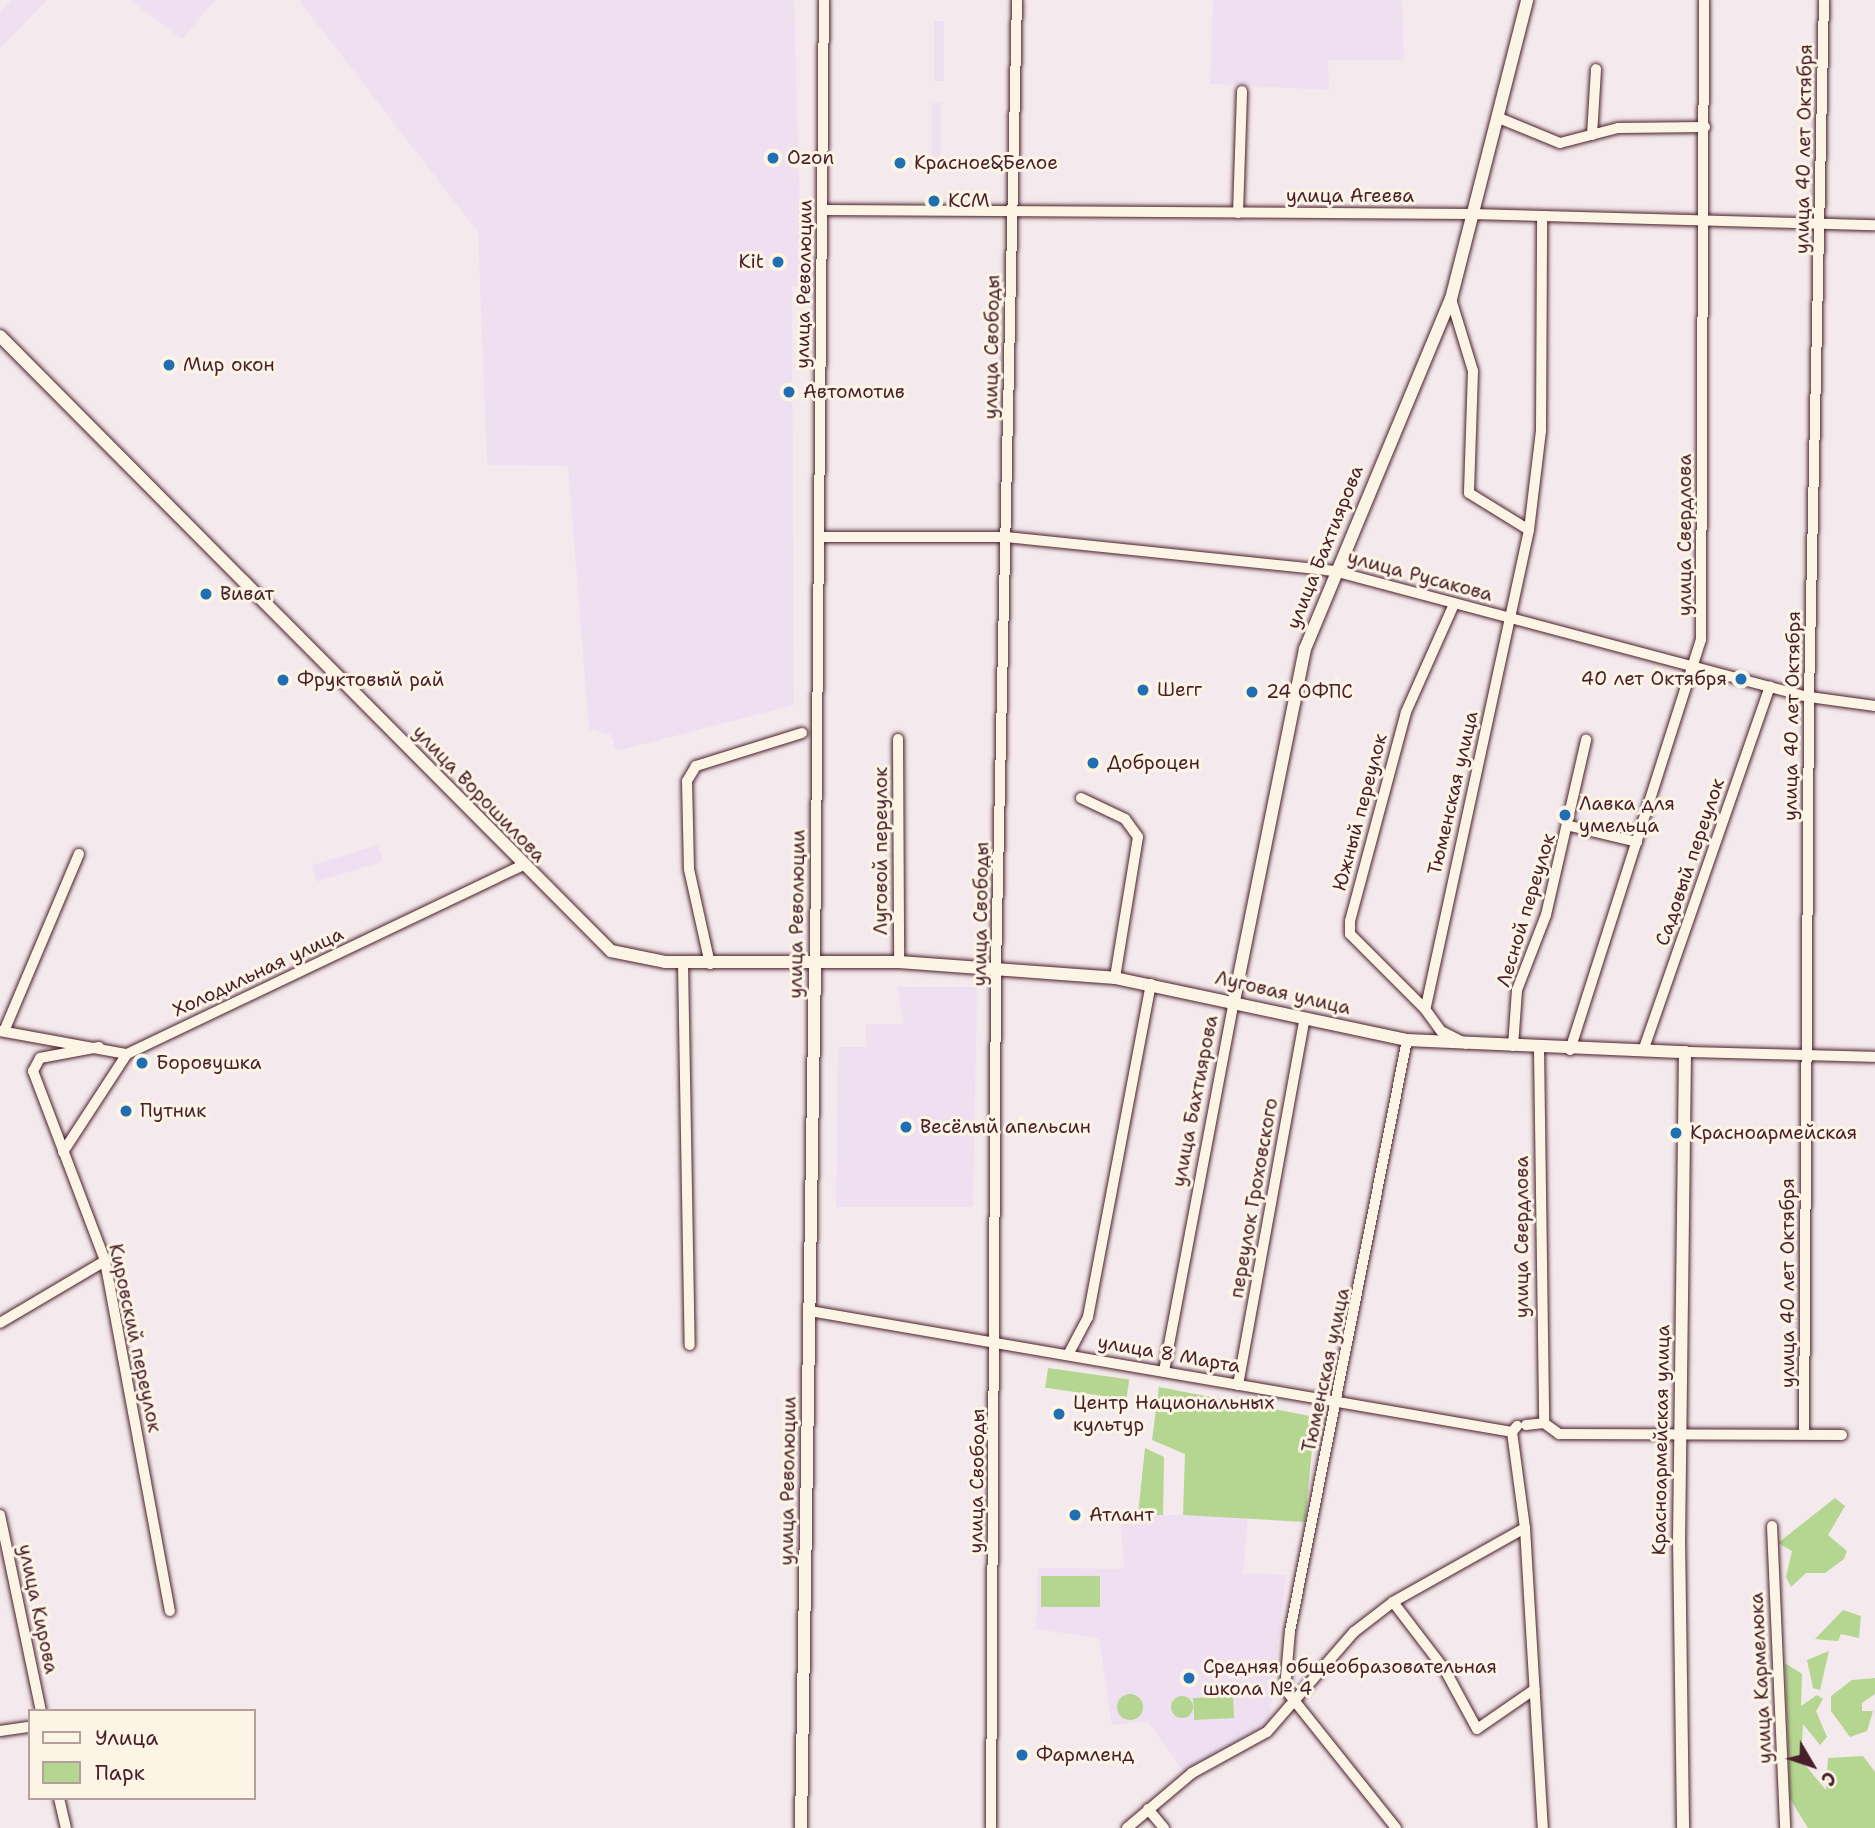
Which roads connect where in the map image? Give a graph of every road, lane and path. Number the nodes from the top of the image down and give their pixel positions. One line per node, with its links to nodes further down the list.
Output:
1 (824, 0): 11 (street, улица Революции)
2 (1017, 0): 12 (street, улица Свободы)
3 (1527, 0): 8 (main road, улица Бахтиярова)
4 (1704, 0): 9 (street, улица Свердлова)
5 (1824, 0): 17 (street, улица 40 лет Октября)
6 (1596, 69): 10 (street)
7 (1242, 92): 13 (street)
8 (1499, 118): 10 (street); 14 (main road, улица Бахтиярова)
9 (1705, 127): 10 (street); 16 (street, улица Свердлова)
10 (1592, 135)
11 (824, 209): 12 (street, улица Агеева); 22 (street, улица Революции)
12 (1012, 212): 13 (street, улица Агеева); 23 (street, улица Свободы)
13 (1238, 213): 14 (street, улица Агеева)
14 (1472, 214): 15 (street, улица Агеева); 19 (main road, улица Бахтиярова)
15 (1542, 218): 16 (street, улица Агеева); 21 (street, Тюменская улица)
16 (1704, 222): 17 (street, улица Агеева); 27 (street, улица Свердлова)
17 (1820, 224): 18 (street, улица Агеева); 29 (street, улица 40 лет Октября)
18 (1875, 225)
19 (1451, 299): 21 (street); 24 (main road, улица Бахтиярова)
20 (0, 337): 38 (main road, улица Ворошилова)
21 (1529, 530): 26 (street, Тюменская улица)
22 (819, 537): 23 (street, улица Русакова); 42 (street, улица Революции)
23 (1006, 537): 24 (street, улица Русакова); 43 (street, улица Свободы)
24 (1334, 571): 25 (street, улица Русакова); 46 (main road, улица Бахтиярова)
25 (1454, 604): 26 (street, улица Русакова); 47 (street, Южный переулок)
26 (1510, 618): 27 (street, улица Русакова); 47 (street, Тюменская улица)
27 (1694, 667): 28 (street, улица Русакова); 36 (street, улица Свердлова)
28 (1770, 685): 29 (street, улица Русакова); 56 (street, Садовый переулок)
29 (1809, 697): 30 (street, улица Русакова); 59 (street, улица 40 лет Октября)
30 (1875, 706)
31 (802, 733): 41 (street)
32 (898, 739): 39 (street, Луговой переулок)
33 (1586, 740): 35 (street, Лесной переулок)
34 (1081, 798): 44 (street)
35 (1570, 826): 36 (street, Лесной переулок); 52 (street, Лесной переулок)
36 (1637, 842): 55 (street, улица Свердлова)
37 (79, 854): 49 (street)
38 (522, 866): 40 (main road, улица Ворошилова); 58 (street, Холодильная улица)
39 (899, 962): 42 (main road, Луговая улица); 43 (main road, Луговая улица)
40 (683, 963): 41 (main road, Луговая улица); 65 (street)
41 (710, 964): 42 (main road, Луговая улица)
42 (816, 964): 63 (main road, улица Революции)
43 (996, 968): 44 (main road, Луговая улица); 66 (street, улица Свободы)
44 (1115, 978): 45 (main road, Луговая улица)
45 (1151, 984): 46 (main road, Луговая улица); 67 (street)
46 (1234, 1000): 48 (main road, Луговая улица); 68 (street, улица Бахтиярова)
47 (1425, 1009): 51 (street)
48 (1305, 1018): 50 (main road, Луговая улица); 69 (street, переулок Гроховского)
49 (3, 1030): 53 (street)
50 (1407, 1040): 51 (main road, Луговая улица); 70 (street, Тюменская улица)
51 (1467, 1045): 52 (main road, Луговая улица)
52 (1513, 1046): 54 (main road, Луговая улица)
53 (99, 1047): 58 (street); 61 (street, Кировский переулок)
54 (1539, 1049): 55 (main road, Луговая улица); 71 (street, улица Свердлова)
55 (1570, 1050): 56 (main road, Луговая улица)
56 (1643, 1051): 57 (main road, Луговая улица)
57 (1685, 1052): 59 (street, Луговая улица); 73 (main road, Красноармейская улица)
58 (127, 1054): 61 (street)
59 (1806, 1054): 60 (street, Луговая улица); 74 (street, улица 40 лет Октября)
60 (1875, 1057)
61 (63, 1152): 62 (street, Кировский переулок)
62 (105, 1261): 64 (street); 80 (street, Кировский переулок)
63 (810, 1311): 66 (street, улица 8 Марта); 89 (main road, улица Революции)
64 (0, 1323)
65 (690, 1345)
66 (996, 1345): 67 (street, улица 8 Марта); 90 (street, улица Свободы)
67 (1069, 1353): 68 (street, улица 8 Марта)
68 (1164, 1371): 69 (street, улица 8 Марта)
69 (1238, 1385): 70 (street, улица 8 Марта)
70 (1335, 1399): 72 (street, улица 8 Марта); 82 (street, Тюменская улица)
71 (1544, 1423): 72 (street, улица 8 Марта); 73 (street, улица 8 Марта)
72 (1519, 1428): 78 (street)
73 (1679, 1430): 74 (street, улица 8 Марта); 95 (main road, Красноармейская улица)
74 (1804, 1432): 75 (street, улица 8 Марта)
75 (1842, 1435)
76 (0, 1515): 83 (street, улица Кирова)
77 (1772, 1526): 96 (street, улица Кармелюка)
78 (1525, 1528): 79 (street); 81 (street)
79 (1393, 1602): 81 (street); 82 (street)
80 (170, 1611)
81 (1535, 1689): 94 (street)
82 (1293, 1705): 87 (street); 93 (street)
83 (41, 1709)
84 (28, 1727): 85 (street)
85 (0, 1731)
86 (60, 1800): 88 (street)
87 (1148, 1809): 91 (street); 92 (street)
88 (66, 1828)
89 (802, 1828)
90 (991, 1828)
91 (1126, 1828)
92 (1164, 1828)
93 (1396, 1828)
94 (1543, 1828)
95 (1683, 1828)
96 (1785, 1828)

